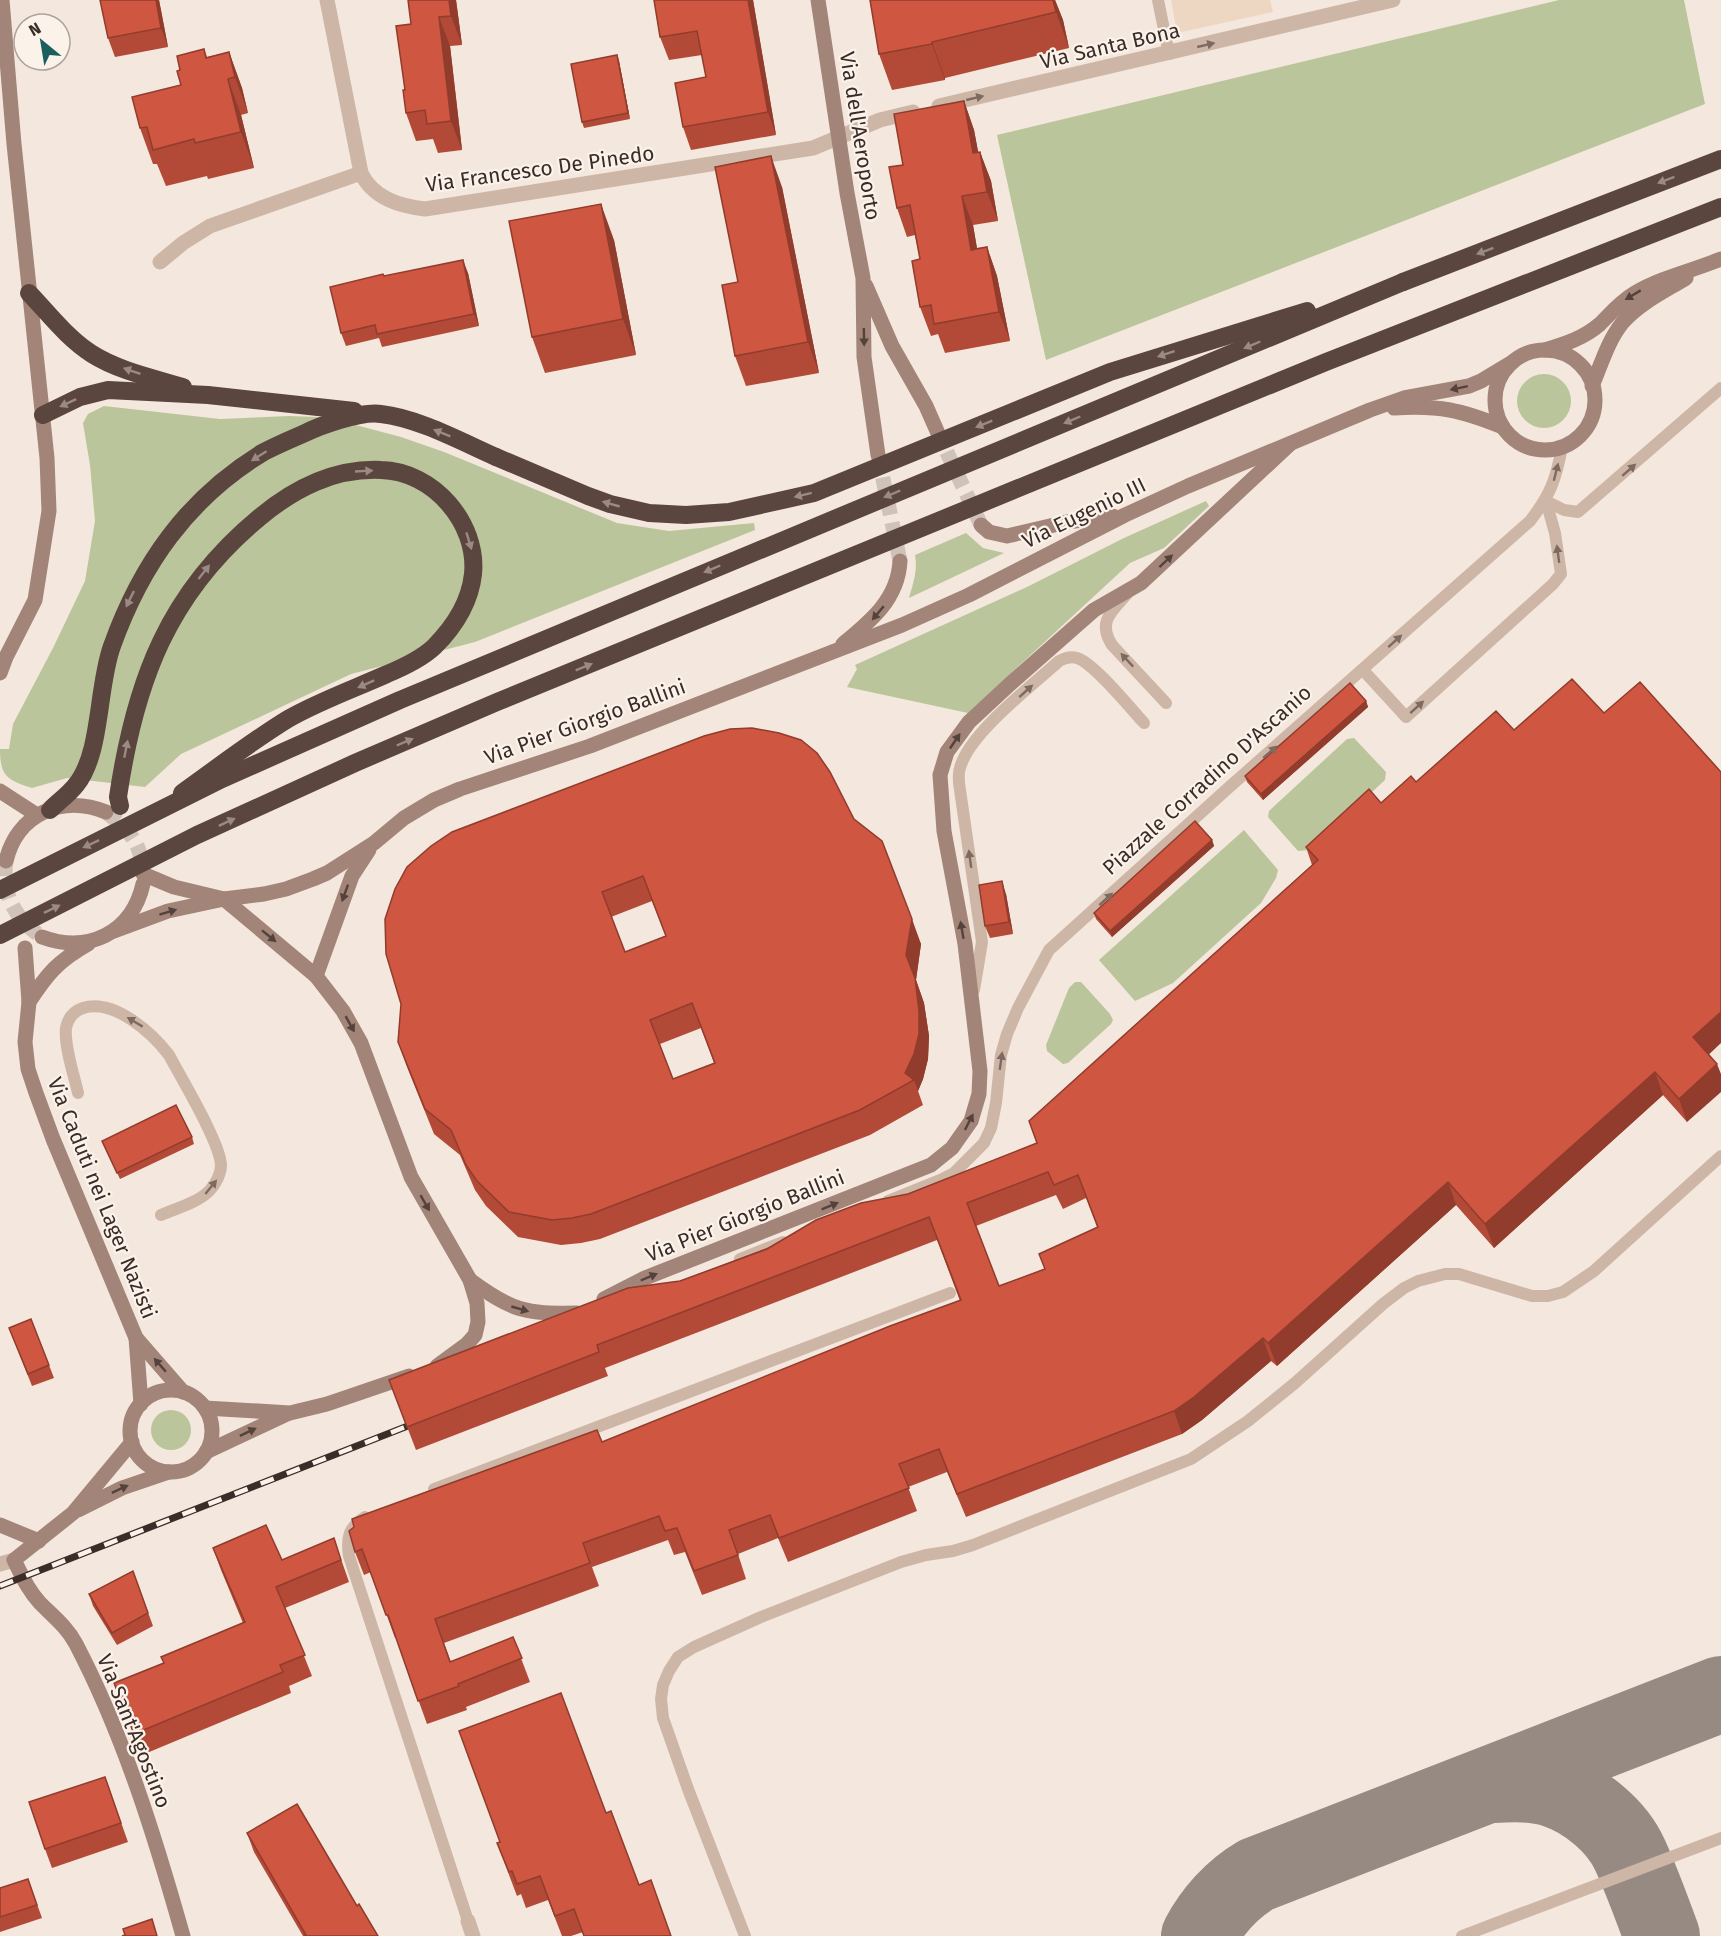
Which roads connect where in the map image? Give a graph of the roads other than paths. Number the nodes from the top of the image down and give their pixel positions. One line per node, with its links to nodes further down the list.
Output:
1 (2, 0): 16 (street)
2 (327, 0): 9 (street)
3 (818, 0): 7 (street, Via dell'Aeroporto)
4 (1158, 0): 6 (lane)
5 (1393, 0): 6 (street, Via Santa Bona, one-way to 5)
6 (1168, 54): 7 (street, Via Santa Bona, one-way to 6)
7 (839, 139): 9 (street, Via Francesco De Pinedo); 14 (street, Via dell'Aeroporto)
8 (1721, 159): 15 (highway, one-way to 15)
9 (361, 173): 12 (street)
10 (1721, 207): 50 (highway, one-way to 10, bridge)
11 (1721, 259): 13 (street)
12 (160, 262)
13 (1706, 265): 17 (street, one-way to 17); 19 (street)
14 (863, 278): 26 (street, Via dell'Aeroporto); 29 (street, Via dell'Aeroporto, one-way to 29)
15 (1403, 282): 23 (highway, one-way to 23, bridge); 44 (highway, one-way to 44, bridge)
16 (29, 293): 21 (highway, one-way to 16); 24 (street)
17 (1542, 351): 18 (street); 19 (street)
18 (1511, 363): 22 (street, Via Eugenio III, one-way to 22); 25 (street)
19 (1592, 386): 28 (street)
20 (1721, 388): 30 (lane, one-way to 20)
21 (208, 395): 23 (highway); 24 (highway, one-way to 24)
22 (1370, 410): 25 (street, Via Eugenio III); 27 (street, Via Eugenio III)
23 (380, 413): 43 (highway, one-way to 43)
24 (43, 416): 36 (street)
25 (1503, 427): 28 (street)
26 (937, 431)
27 (1290, 444): 31 (street, Via Eugenio III); 34 (street, one-way to 27)
28 (1562, 447): 30 (lane, Piazzale Corradino D'Ascanio, one-way to 28)
29 (878, 455)
30 (1546, 501): 37 (lane, Piazzale Corradino D'Ascanio, one-way to 30); 37 (lane, one-way to 30)
31 (1125, 515): 32 (street); 35 (street, Via Eugenio III)
32 (981, 525)
33 (900, 561): 35 (street, one-way to 35)
34 (1133, 587): 39 (lane, one-way to 34); 55 (street, one-way to 34)
35 (825, 656): 45 (street, Via Pier Giorgio Ballini)
36 (3, 660): 38 (street)
37 (1363, 670): 59 (lane, Piazzale Corradino D'Ascanio, one-way to 37)
38 (0, 674)
39 (1166, 703)
40 (1144, 723): 55 (lane, one-way to 40)
41 (0, 791): 43 (street)
42 (113, 809): 43 (street); 44 (highway, one-way to 44, bridge)
43 (44, 813): 46 (street)
44 (144, 819): 47 (highway, one-way to 47, bridge)
45 (374, 843): 48 (street, Via Pier Giorgio Ballini); 54 (street, Via Pier Giorgio Ballini, one-way to 54)
46 (6, 861)
47 (0, 890)
48 (224, 899): 49 (street, Via Pier Giorgio Ballini, one-way to 48); 49 (street, Via Pier Giorgio Ballini); 54 (street, Via Pier Giorgio Ballini, one-way to 54)
49 (114, 931): 52 (street, Via Pier Giorgio Ballini)
50 (0, 935)
51 (42, 937): 52 (street)
52 (94, 941): 56 (street, Via Caduti nei Lager Nazisti)
53 (26, 948): 56 (street, Via Caduti nei Lager Nazisti)
54 (316, 976): 63 (street, Via Pier Giorgio Ballini, one-way to 63)
55 (972, 1000): 66 (street, Via Pier Giorgio Ballini, one-way to 55)
56 (29, 1002): 68 (street, Via Caduti nei Lager Nazisti)
57 (78, 1093): 60 (lane, one-way to 57)
58 (1721, 1156): 88 (lane)
59 (874, 1206)
60 (161, 1215)
61 (796, 1237): 62 (lane, Via Pier Giorgio Ballini)
62 (730, 1263)
63 (470, 1280): 66 (street, Via Pier Giorgio Ballini, one-way to 66); 70 (street, Via Pier Giorgio Ballini)
64 (950, 1293): 78 (lane)
65 (631, 1299): 66 (lane, Via Pier Giorgio Ballini)
66 (588, 1310): 67 (street, Via Pier Giorgio Ballini)
67 (540, 1327)
68 (136, 1338): 71 (street, Via Caduti nei Lager Nazisti, one-way to 68); 72 (street)
69 (478, 1351): 70 (street)
70 (436, 1366): 74 (street)
71 (183, 1392): 72 (street); 73 (street, Via Caduti nei Lager Nazisti)
72 (141, 1404): 75 (street)
73 (205, 1408): 74 (street); 76 (street)
74 (290, 1413): 76 (street, one-way to 74)
75 (132, 1442): 77 (street); 80 (street)
76 (206, 1452): 77 (street)
77 (170, 1472): 80 (street, one-way to 77)
78 (424, 1493)
79 (379, 1510): 85 (lane)
80 (73, 1513): 82 (street, Via Sant'Agostino)
81 (0, 1525): 82 (street)
82 (39, 1540): 83 (street, Via Sant'Agostino)
83 (7, 1562): 86 (street, Via Sant'Agostino)
84 (1721, 1838): 89 (lane)
85 (468, 1921): 87 (street)
86 (183, 1936)
87 (473, 1936)
88 (745, 1936)
89 (1462, 1936)

